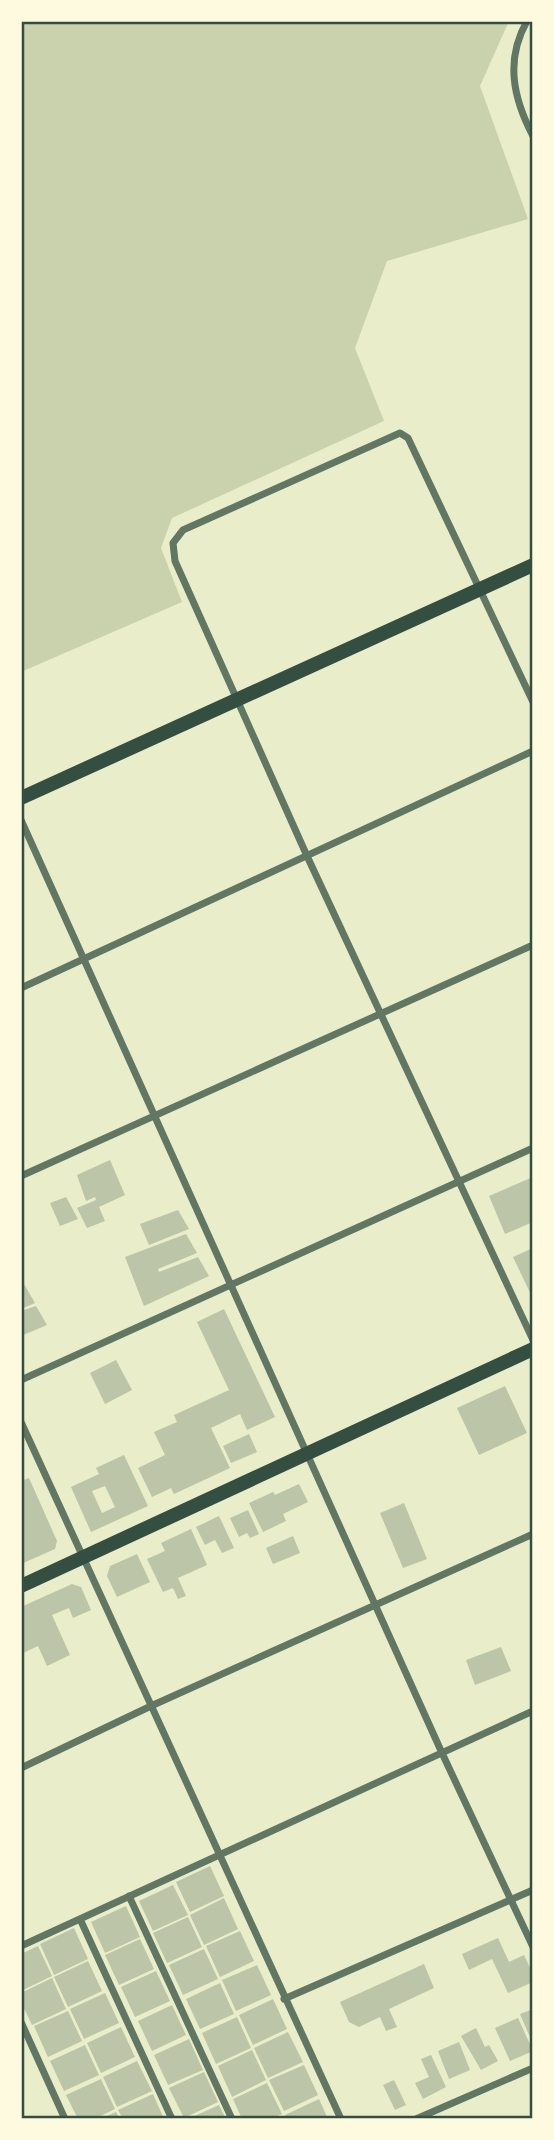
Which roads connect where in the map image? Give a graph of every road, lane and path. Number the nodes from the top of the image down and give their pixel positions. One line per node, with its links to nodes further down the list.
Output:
1 (527, 21): 2 (street)
2 (533, 136)
3 (533, 565): 4 (main road)
4 (481, 589): 5 (main road); 5 (street); 6 (street)
5 (238, 700): 8 (main road); 10 (street)
6 (533, 702)
7 (533, 751): 10 (street)
8 (21, 798)
9 (21, 820): 12 (street)
10 (307, 856): 12 (street); 14 (street)
11 (533, 944): 14 (street)
12 (85, 959): 13 (street); 15 (street)
13 (21, 988)
14 (380, 1012): 15 (street); 18 (street)
15 (154, 1115): 17 (street); 19 (street)
16 (533, 1148): 18 (street)
17 (21, 1176)
18 (460, 1182): 19 (street); 20 (street)
19 (230, 1285): 22 (street); 24 (street)
20 (533, 1340)
21 (533, 1349): 24 (main road)
22 (21, 1380)
23 (21, 1422): 26 (street)
24 (307, 1454): 26 (main road); 28 (street)
25 (533, 1534): 28 (street)
26 (83, 1557): 27 (main road); 29 (street)
27 (21, 1586)
28 (374, 1604): 29 (street); 31 (street)
29 (151, 1706): 32 (street); 33 (street)
30 (533, 1711): 31 (street)
31 (442, 1753): 33 (street); 36 (street)
32 (21, 1768)
33 (220, 1855): 35 (street); 40 (street)
34 (533, 1890): 36 (street)
35 (129, 1896): 37 (street); 45 (street)
36 (511, 1900): 39 (street); 40 (street)
37 (80, 1919): 38 (street); 44 (street)
38 (21, 1946)
39 (533, 1947)
40 (284, 1999): 46 (street)
41 (21, 2022): 43 (street)
42 (533, 2068): 47 (street)
43 (65, 2119)
44 (172, 2119)
45 (232, 2119)
46 (341, 2119)
47 (416, 2119)

